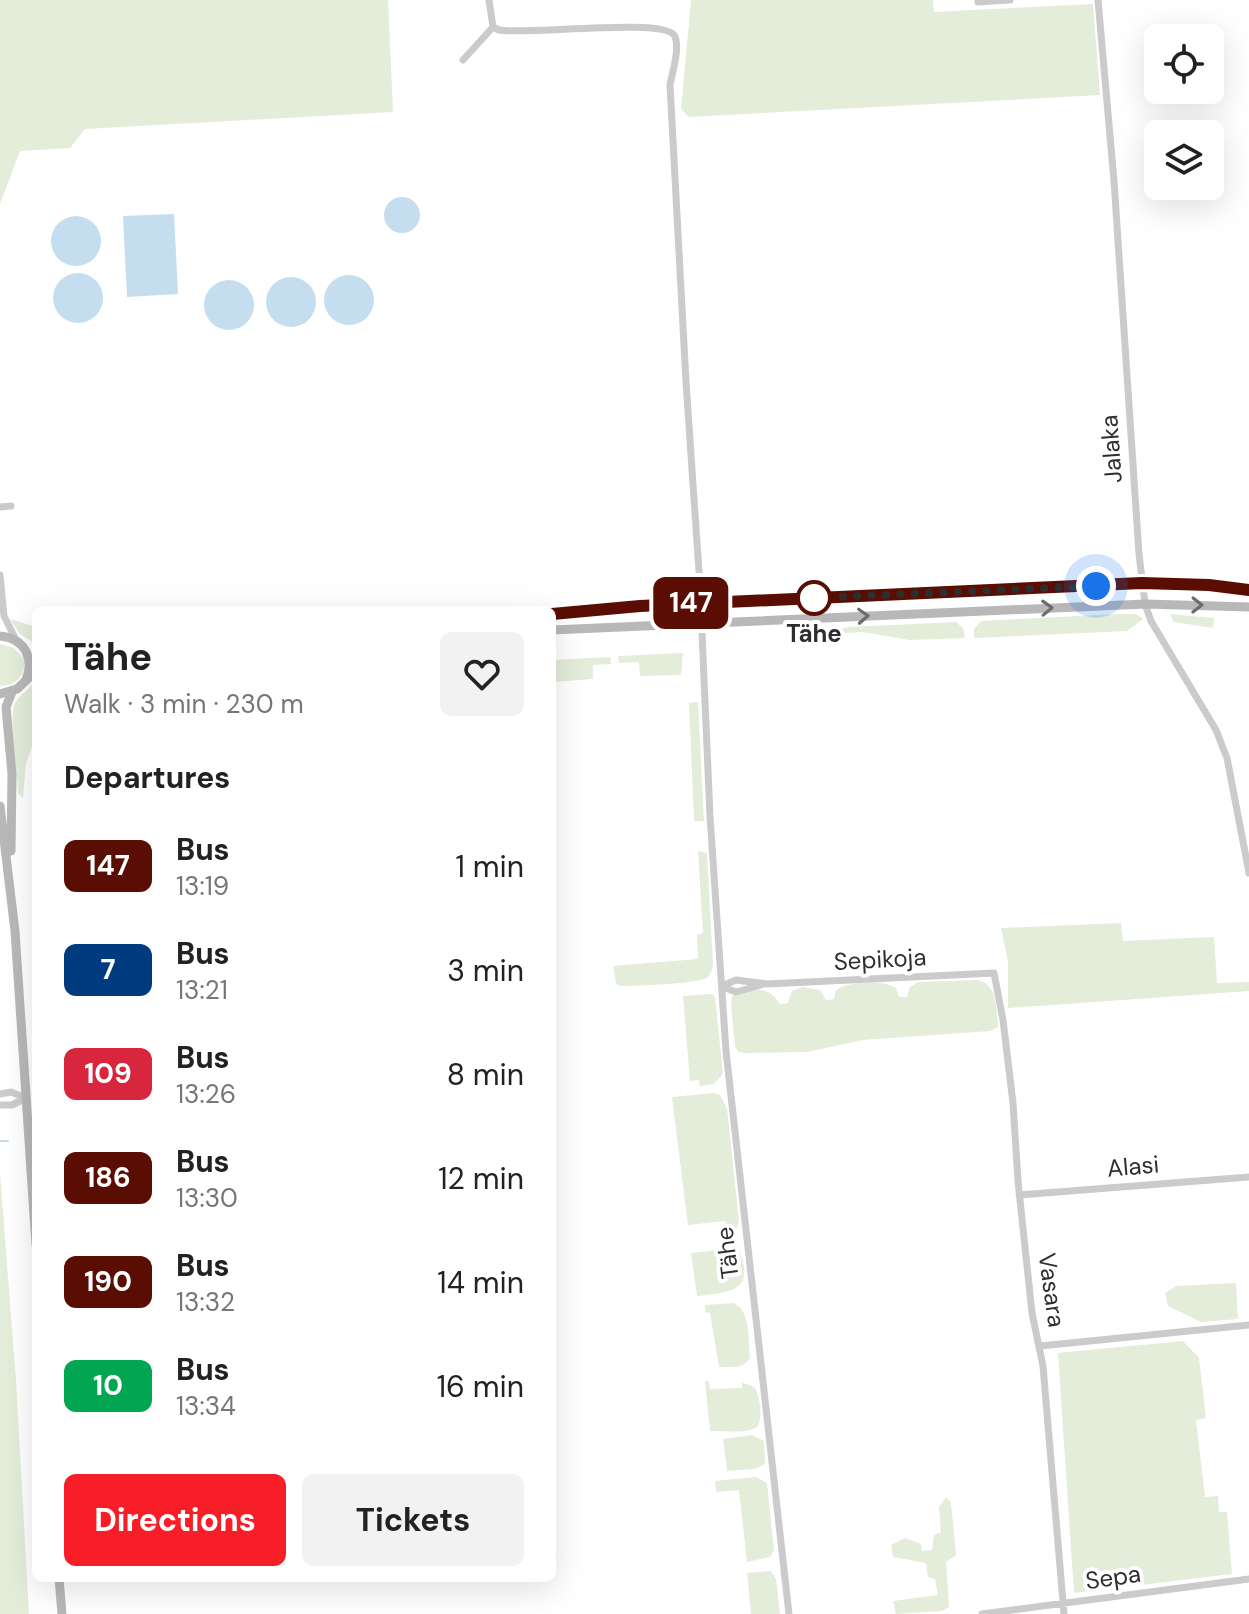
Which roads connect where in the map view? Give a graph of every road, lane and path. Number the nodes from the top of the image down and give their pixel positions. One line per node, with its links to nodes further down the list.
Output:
1 (489, 0): 5 (street)
2 (978, 0): 3 (street)
3 (1010, 0)
4 (1098, 0): 10 (street, Jalaka)
5 (493, 27): 6 (street); 12 (street, Tähe)
6 (463, 60)
7 (11, 506): 8 (street)
8 (0, 507)
9 (0, 579): 19 (street)
10 (1142, 583): 11 (main road); 12 (main road); 13 (street, Jalaka)
11 (1249, 590)
12 (700, 603): 15 (main road); 16 (street, Tähe)
13 (1145, 604): 14 (main road, one-way to 14); 16 (main road, one-way to 13); 26 (street, Jalaka)
14 (1249, 607)
15 (556, 614)
16 (701, 623): 17 (main road); 29 (street, Tähe)
17 (556, 630)
18 (0, 636): 19 (main road)
19 (19, 643): 20 (main road); 22 (main road)
20 (32, 648)
21 (32, 675): 22 (main road)
22 (26, 680): 23 (main road)
23 (12, 692): 24 (main road); 27 (main road)
24 (0, 694)
25 (0, 806): 27 (main road)
26 (1249, 873)
27 (10, 878): 31 (main road)
28 (994, 973): 29 (street, Sepikoja); 35 (street, Vasara)
29 (722, 986): 42 (street, Tähe)
30 (0, 1094): 31 (street)
31 (26, 1098): 32 (street); 34 (main road)
32 (0, 1105)
33 (1249, 1177): 35 (street, Alasi)
34 (32, 1186)
35 (1019, 1195): 37 (street, Vasara)
36 (1249, 1325): 37 (street)
37 (1040, 1346): 40 (street, Vasara)
38 (1249, 1579): 40 (street, Sepa)
39 (59, 1582): 41 (main road)
40 (1063, 1604): 43 (street, Sepa); 44 (street, Vasara)
41 (62, 1614)
42 (789, 1614)
43 (982, 1614)
44 (1064, 1614)

